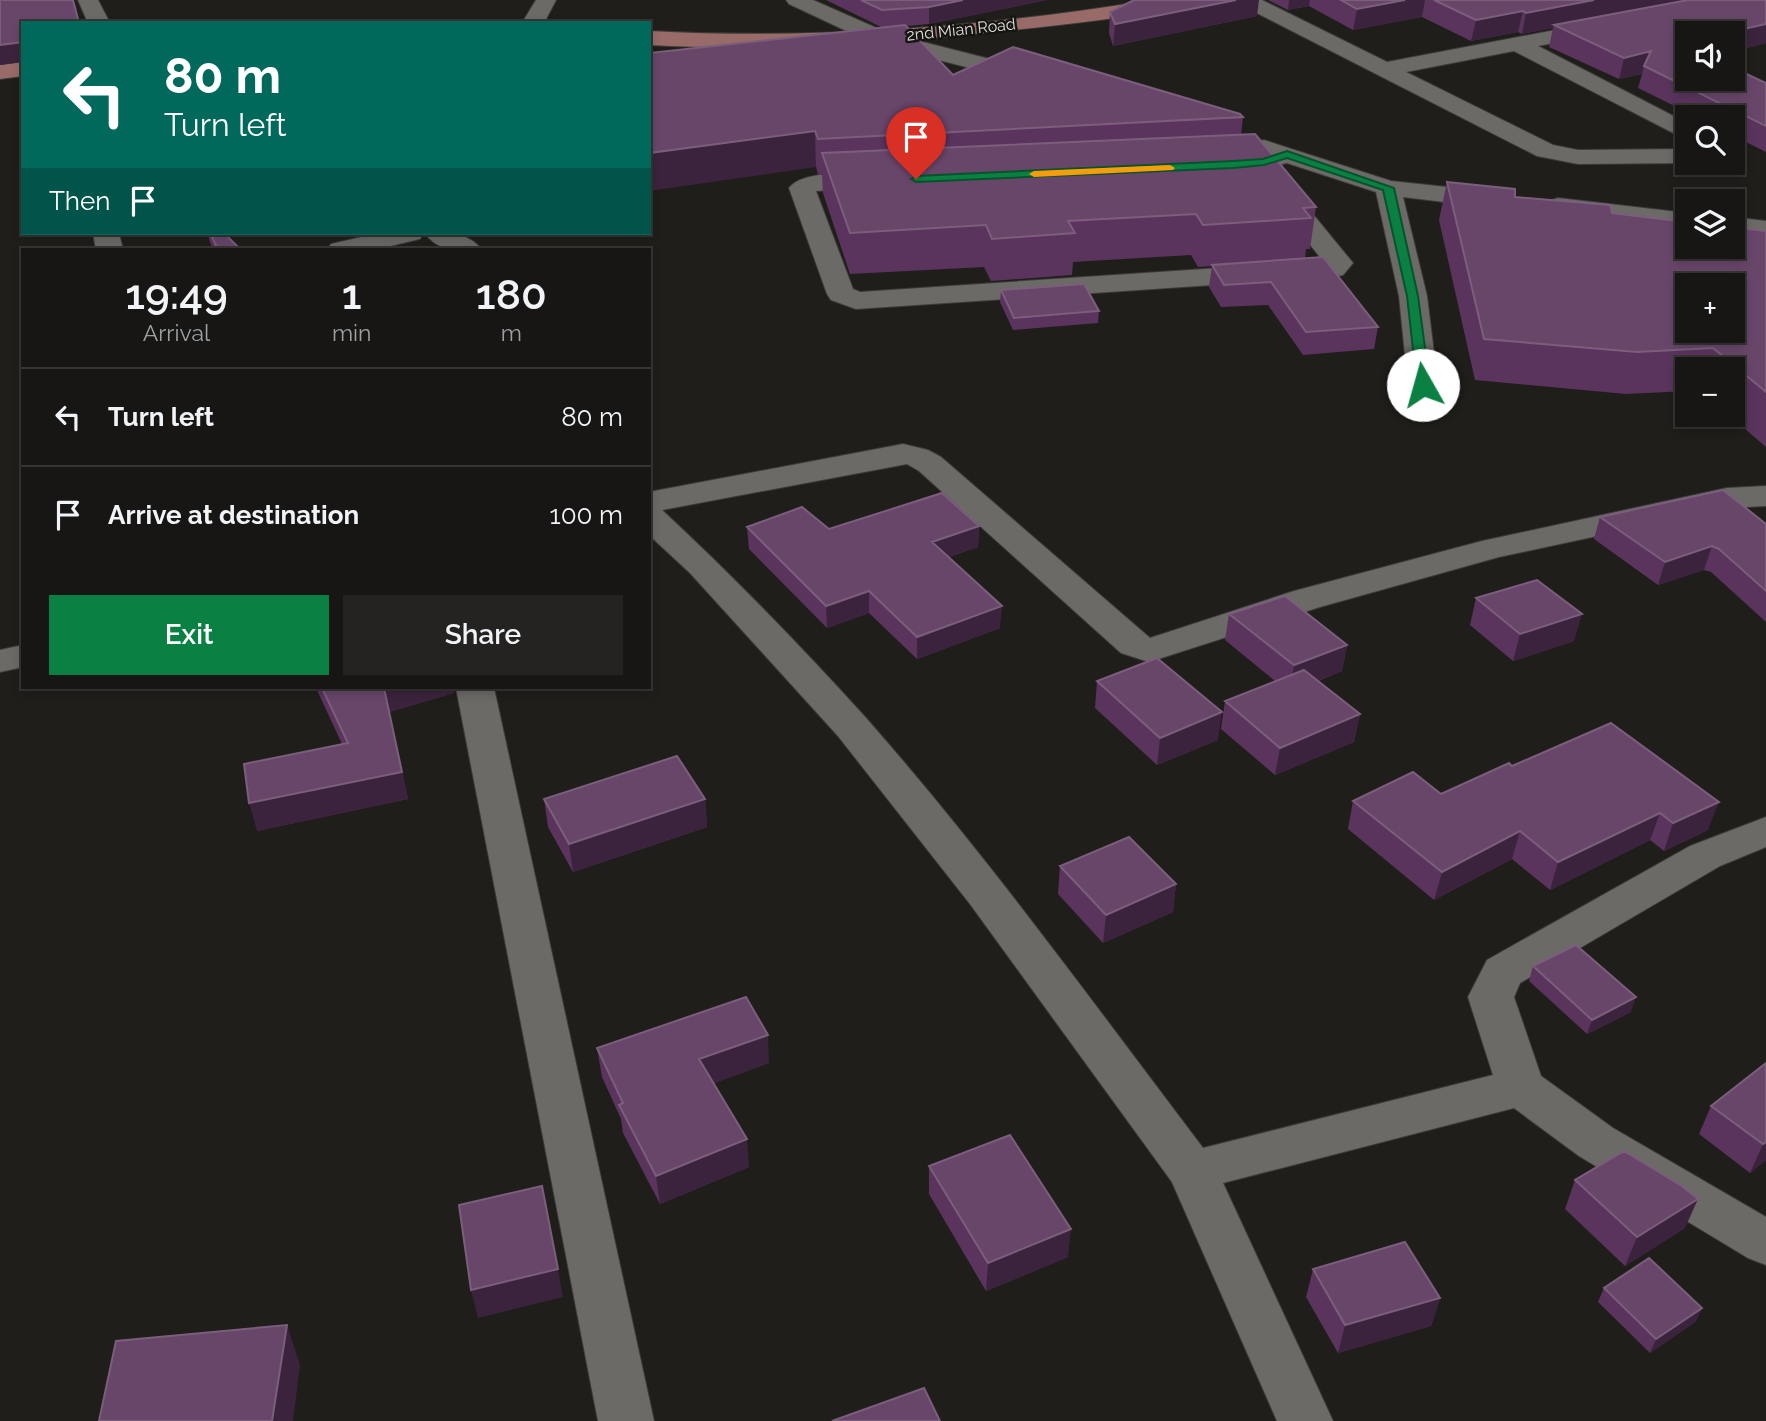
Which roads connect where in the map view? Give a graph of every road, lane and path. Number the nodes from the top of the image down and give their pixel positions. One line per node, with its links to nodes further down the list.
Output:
1 (88, 0): 6 (street)
2 (546, 0): 7 (street)
3 (796, 0): 10 (street)
4 (1183, 0): 10 (main road, 2nd Mian Road)
5 (1246, 0): 13 (street)
6 (98, 21)
7 (534, 21)
8 (1626, 23): 11 (street)
9 (651, 38): 10 (main road, 2nd Mian Road)
10 (880, 38): 15 (street)
11 (1515, 43): 13 (street); 16 (street)
12 (21, 69): 14 (main road)
13 (1387, 69): 19 (street)
14 (0, 72)
15 (1045, 80)
16 (1675, 127)
17 (1240, 139): 18 (street)
18 (1287, 155): 20 (street); 23 (street)
19 (1675, 156)
20 (1258, 163): 21 (street); 22 (street)
21 (1194, 167)
22 (893, 180)
23 (1388, 188): 24 (street); 31 (street)
24 (1675, 219)
25 (1745, 227): 26 (street)
26 (1766, 229)
27 (403, 235): 29 (street)
28 (442, 235): 30 (street)
29 (349, 248)
30 (464, 248)
31 (1423, 385)
32 (1766, 496): 33 (street)
33 (651, 502)
34 (651, 518): 40 (street)
35 (21, 656): 36 (street)
36 (0, 661)
37 (475, 689): 42 (street)
38 (1766, 831): 39 (street)
39 (1521, 1087): 40 (street); 41 (street)
40 (1192, 1171): 43 (street)
41 (1766, 1243)
42 (626, 1421)
43 (1305, 1421)

